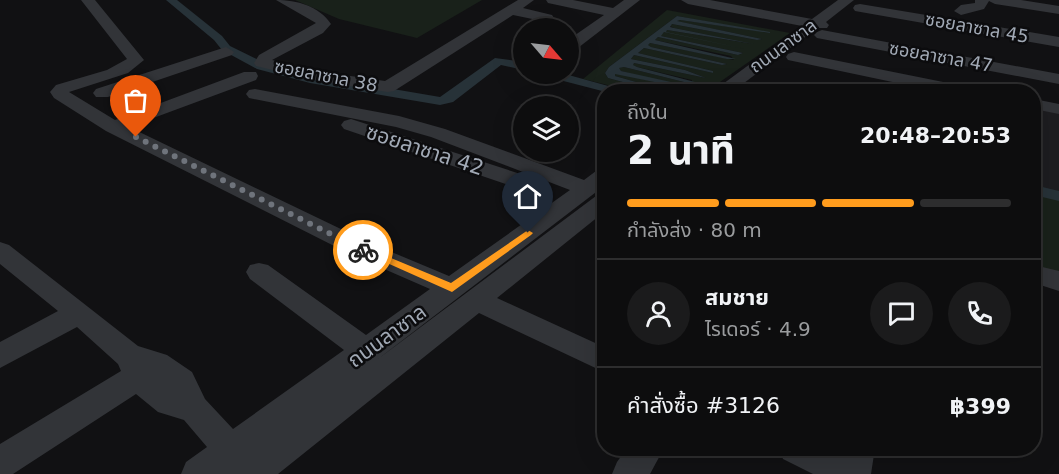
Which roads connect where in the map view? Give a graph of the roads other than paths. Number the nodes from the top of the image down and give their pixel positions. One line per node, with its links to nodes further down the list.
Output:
1 (88, 0): 24 (street)
2 (283, 0): 10 (street, ซอยลาซาล 38)
3 (527, 0): 10 (street, ซอยลาซาล 38)
4 (553, 0): 13 (street)
5 (633, 0): 13 (street)
6 (982, 0): 12 (street)
7 (995, 0): 11 (street)
8 (691, 4): 15 (street)
9 (854, 5): 15 (street, ถนนลาซาล); 15 (street, ถนนลาซาล); 17 (street, ซอยลาซาล 45)
10 (511, 10): 14 (street)
11 (1059, 10)
12 (961, 11)
13 (617, 13): 16 (street)
14 (547, 18)
15 (824, 28): 19 (street, ถนนลาซาล); 20 (street, ซอยลาซาล 47); 21 (street, ถนนลาซาล)
16 (579, 40)
17 (1059, 42)
18 (226, 52): 24 (street)
19 (794, 57): 22 (street, ถนนลาซาล); 23 (street)
20 (1059, 79)
21 (733, 84)
22 (758, 84)
23 (928, 84)
24 (74, 102): 28 (street)
25 (1041, 105): 27 (street)
26 (313, 106): 28 (street); 29 (street); 30 (street, ซอยลาซาล 42)
27 (1059, 109)
28 (113, 127): 36 (street)
29 (478, 148): 30 (street); 31 (street)
30 (464, 162): 31 (street, ซอยลาซาล 42)
31 (592, 191): 36 (street, ถนนลาซาล)
32 (5, 261): 37 (street)
33 (259, 272): 38 (street)
34 (1041, 276): 35 (street)
35 (1059, 281)
36 (465, 295): 38 (street, ถนนลาซาล); 40 (street); 46 (street, ถนนลาซาล)
37 (79, 313): 39 (street); 41 (street)
38 (367, 351): 46 (street, ถนนลาซาล)
39 (0, 356)
40 (597, 357)
41 (134, 366): 45 (street); 46 (street)
42 (642, 456): 48 (street)
43 (856, 456): 49 (street)
44 (803, 460): 49 (street)
45 (0, 463)
46 (244, 466): 47 (street, ถนนลาซาล)
47 (198, 474)
48 (629, 474)
49 (852, 474)

